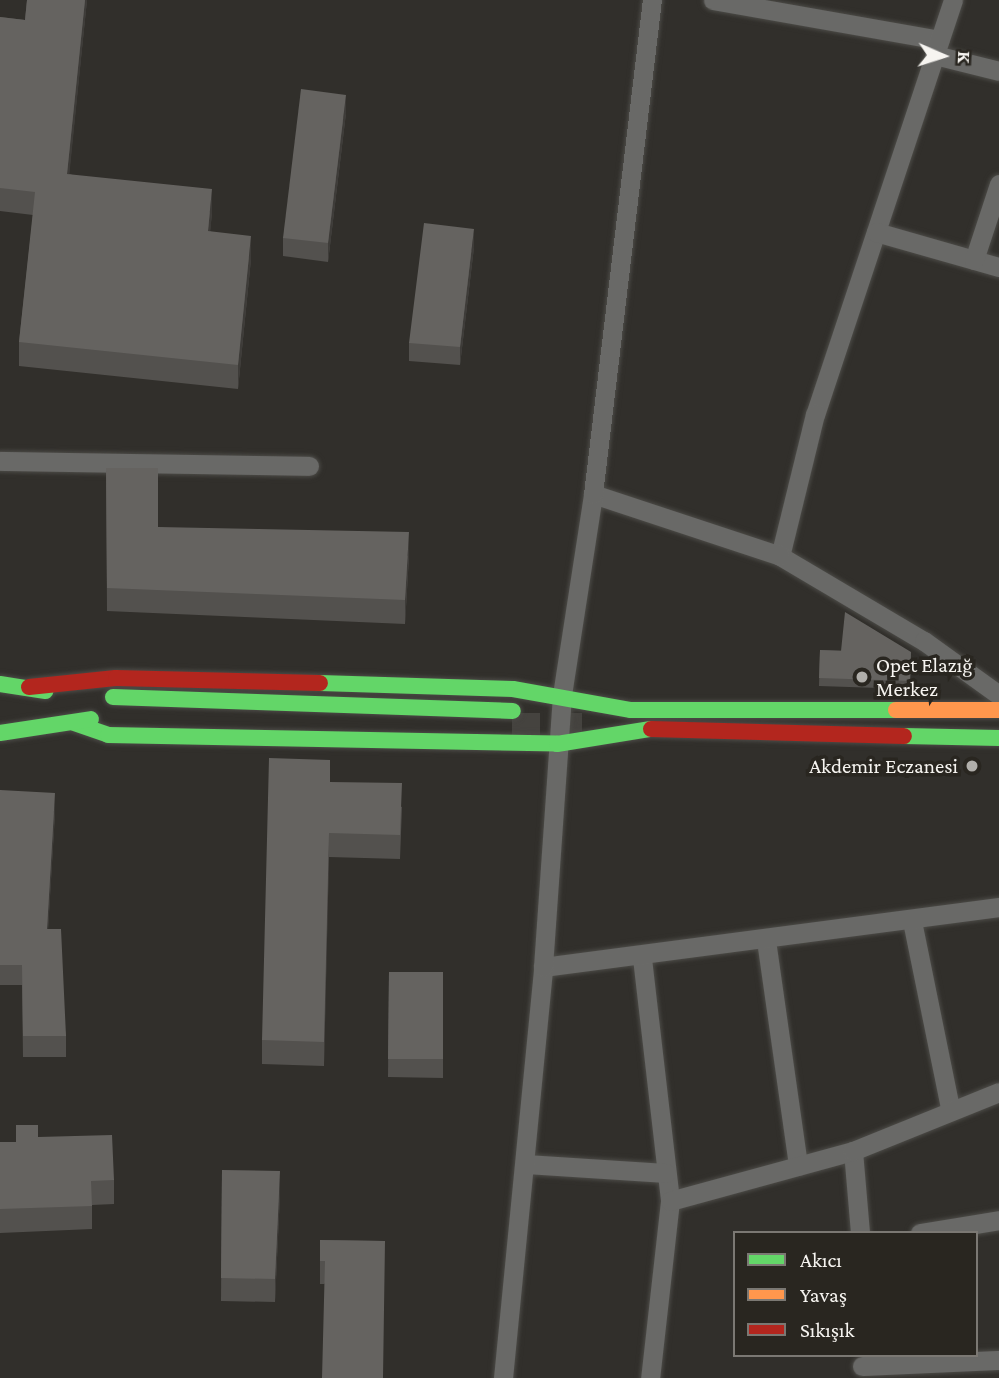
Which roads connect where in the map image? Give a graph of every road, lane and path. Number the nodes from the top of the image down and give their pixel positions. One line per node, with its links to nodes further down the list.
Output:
1 (652, 0): 12 (street)
2 (713, 0): 4 (street)
3 (953, 0): 4 (street)
4 (937, 47): 5 (street); 7 (street)
5 (999, 71)
6 (999, 184): 8 (street)
7 (876, 232): 8 (street); 13 (street)
8 (974, 260): 9 (street)
9 (999, 267)
10 (0, 461): 11 (street)
11 (309, 466)
12 (593, 494): 13 (street); 16 (street)
13 (780, 556): 17 (street)
14 (0, 684): 15 (main road)
15 (29, 687): 16 (main road); 19 (main road)
16 (562, 695): 18 (main road); 22 (street)
17 (999, 695)
18 (999, 710)
19 (74, 723): 20 (main road); 22 (main road)
20 (0, 733)
21 (999, 738): 22 (main road)
22 (557, 744): 27 (street)
23 (999, 907): 24 (street)
24 (912, 921): 25 (street); 29 (street)
25 (766, 940): 26 (street); 32 (street)
26 (642, 958): 27 (street); 33 (street)
27 (543, 967): 31 (street)
28 (999, 1092): 29 (street)
29 (950, 1108): 30 (street)
30 (853, 1150): 32 (street); 36 (street)
31 (526, 1164): 33 (street); 40 (street)
32 (798, 1166): 34 (street)
33 (666, 1173): 34 (street)
34 (670, 1201): 41 (street)
35 (999, 1220): 37 (street)
36 (860, 1231)
37 (932, 1231)
38 (999, 1360): 39 (street)
39 (862, 1367)
40 (503, 1378)
41 (650, 1378)

